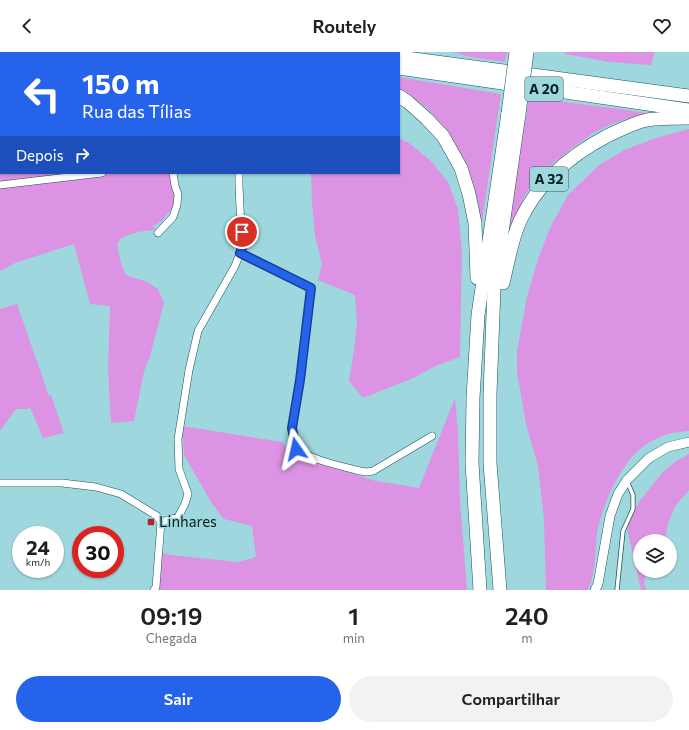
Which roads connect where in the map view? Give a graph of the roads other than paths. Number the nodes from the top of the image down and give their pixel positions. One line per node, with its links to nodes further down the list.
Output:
1 (437, 52): 5 (highway)
2 (516, 52): 10 (highway, A 32, bridge)
3 (527, 52): 10 (highway, A 32, bridge)
4 (400, 57): 5 (highway, A 20)
5 (457, 64): 7 (highway, A 20)
6 (400, 68): 9 (highway, A 20)
7 (689, 96)
8 (400, 97): 18 (highway, A 32)
9 (689, 110)
10 (513, 114): 18 (highway, A 32); 19 (highway, A 32)
11 (689, 118): 19 (highway, A 32)
12 (94, 174): 15 (street)
13 (173, 174): 16 (street)
14 (239, 174): 17 (street)
15 (0, 185)
16 (158, 233)
17 (240, 253): 20 (street); 24 (street)
18 (478, 315): 26 (highway, A 32)
19 (493, 324): 27 (highway, A 32)
20 (432, 436)
21 (689, 442): 22 (street)
22 (627, 480): 28 (street); 29 (lane)
23 (0, 484): 24 (street)
24 (161, 522): 25 (street)
25 (154, 590)
26 (480, 590)
27 (500, 590)
28 (595, 590)
29 (617, 590)

